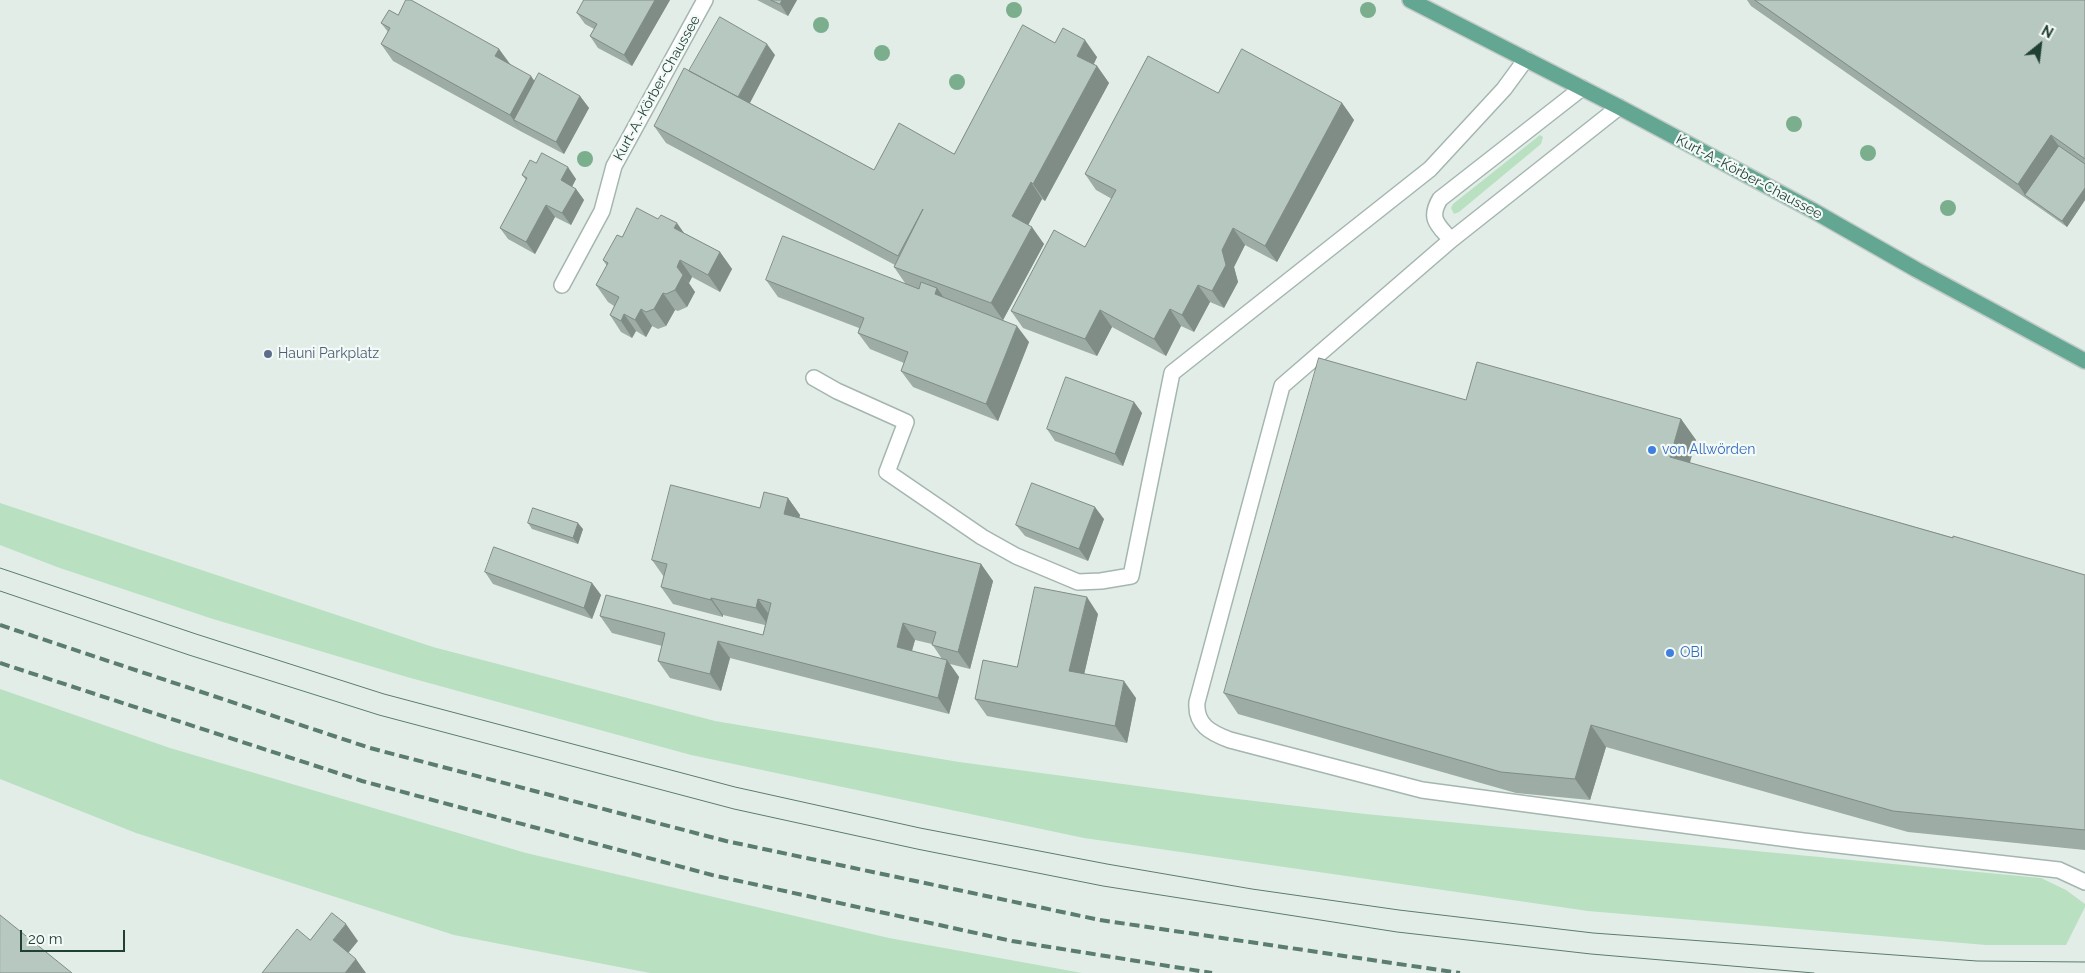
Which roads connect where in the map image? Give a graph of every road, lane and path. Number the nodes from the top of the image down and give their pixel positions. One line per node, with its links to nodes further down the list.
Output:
1 (705, 0): 7 (street, Kurt-A.-Körber-Chaussee)
2 (1410, 0): 3 (main road, Kurt-A.-Körber-Chaussee)
3 (1526, 59): 4 (main road, Kurt-A.-Körber-Chaussee); 9 (street)
4 (1582, 88): 5 (main road, Kurt-A.-Körber-Chaussee); 6 (street)
5 (1619, 107): 6 (street); 8 (main road, Kurt-A.-Körber-Chaussee)
6 (1451, 240): 10 (street)
7 (562, 285)
8 (2085, 361)
9 (814, 378)
10 (2085, 882)

